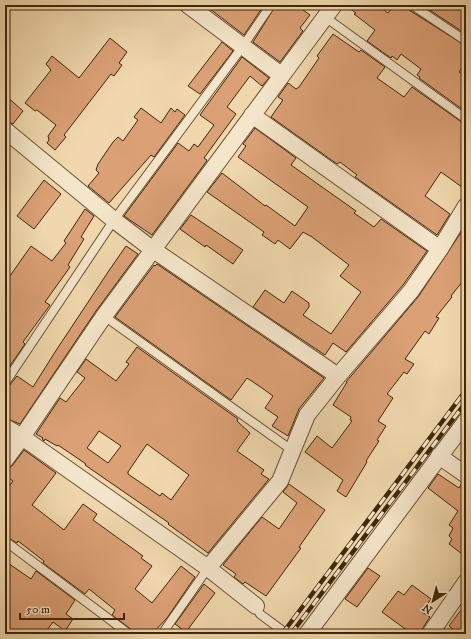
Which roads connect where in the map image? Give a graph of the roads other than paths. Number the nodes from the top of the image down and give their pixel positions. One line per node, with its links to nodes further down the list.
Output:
1 (272, 5): 6 (lane)
2 (412, 5): 5 (lane)
3 (198, 8): 6 (street)
4 (329, 11): 7 (street); 9 (lane)
5 (466, 42)
6 (243, 46): 7 (street); 12 (lane)
7 (281, 75): 8 (street)
8 (252, 115): 13 (street); 14 (street)
9 (466, 119)
10 (5, 130): 12 (street)
11 (466, 206): 14 (street)
12 (114, 220): 13 (street); 17 (lane)
13 (152, 249): 15 (street); 16 (street)
14 (440, 249): 16 (street)
15 (104, 316): 20 (street); 21 (lane)
16 (338, 376): 21 (street)
17 (5, 383)
18 (466, 421): 22 (street)
19 (5, 427): 20 (street)
20 (22, 437): 23 (street); 26 (street)
21 (293, 451): 26 (street)
22 (439, 456): 24 (street); 32 (street)
23 (5, 460)
24 (466, 475)
25 (5, 541): 29 (lane)
26 (208, 568): 28 (street); 30 (lane)
27 (466, 582): 33 (street)
28 (256, 606): 31 (lane)
29 (129, 634)
30 (162, 634)
31 (288, 634)
32 (307, 634)
33 (430, 634)

